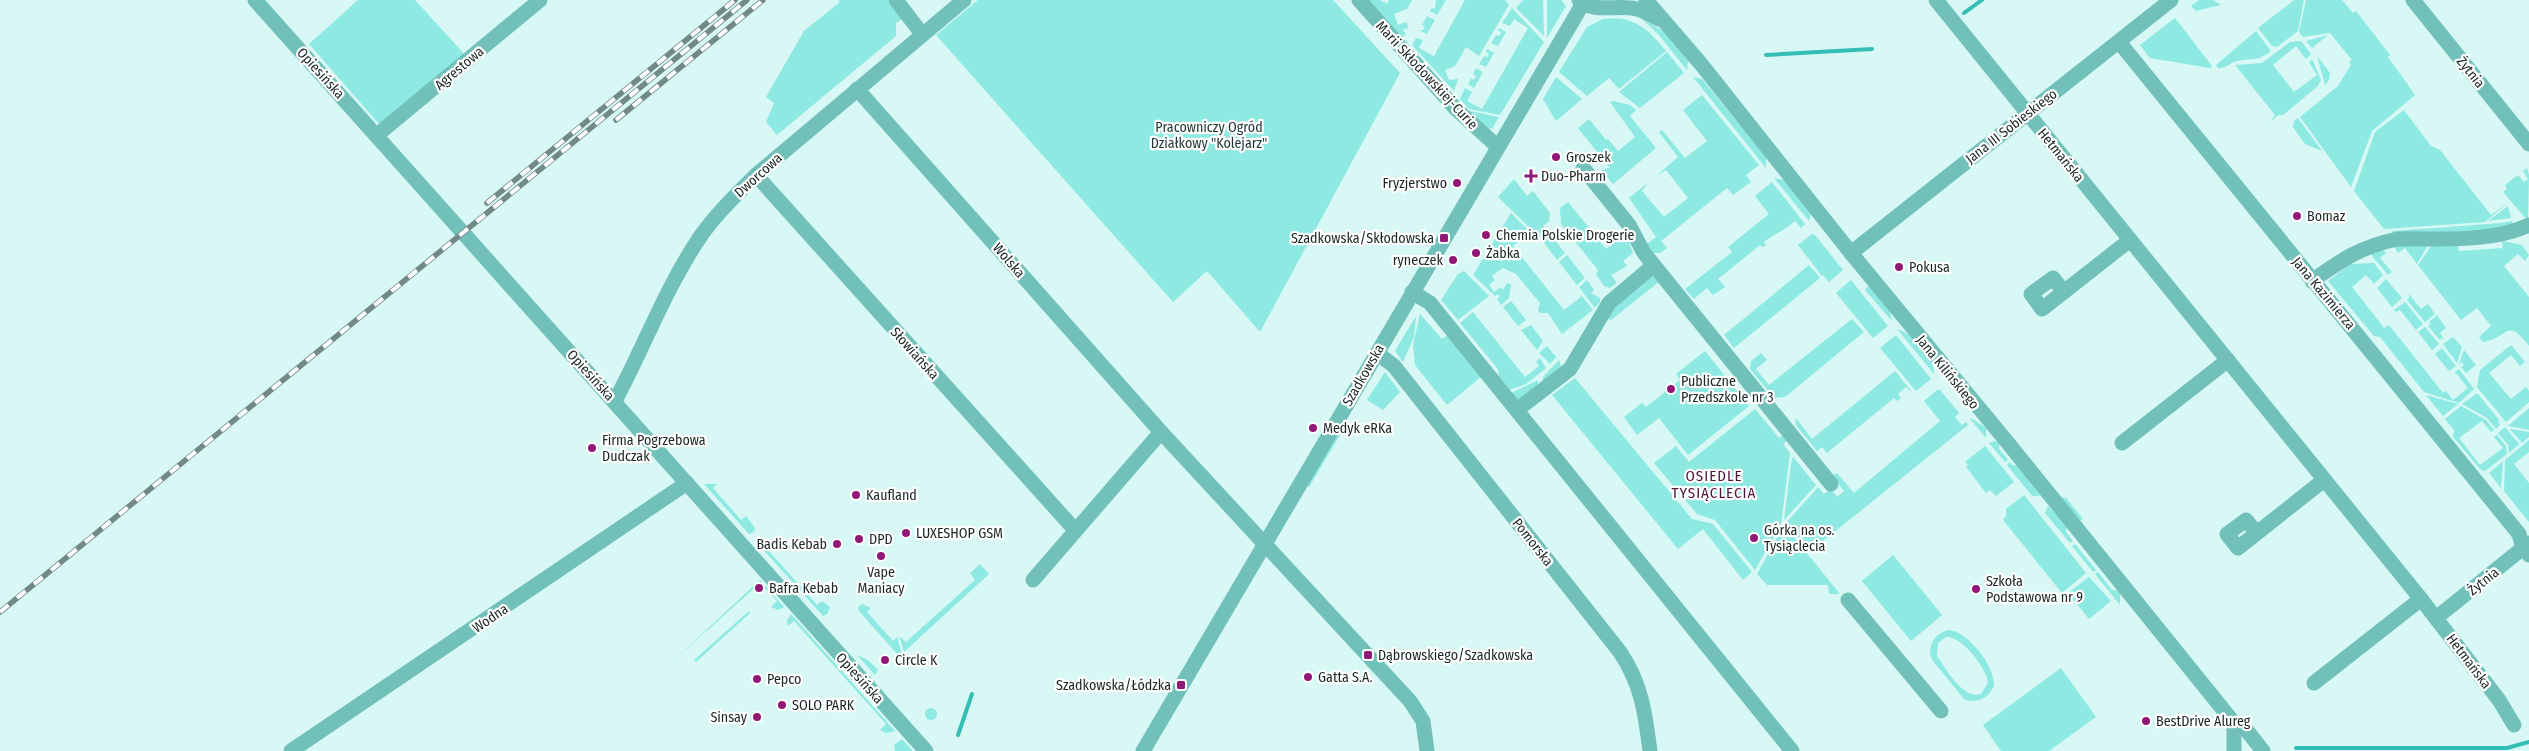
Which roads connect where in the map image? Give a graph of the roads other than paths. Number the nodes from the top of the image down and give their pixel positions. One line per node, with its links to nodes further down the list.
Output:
1 (255, 0): 16 (street, Opiesińska)
2 (540, 0): 16 (street, Agrestowa)
3 (896, 0): 12 (street)
4 (964, 0): 12 (street, Dworcowa)
5 (1359, 0): 18 (street, Marii Skłodowskiej-Curie)
6 (1646, 0): 11 (street, Jana Kilińskiego)
7 (1936, 0): 15 (street, Hetmańska)
8 (2172, 0): 13 (street, Jana III Sobieskiego)
9 (2413, 0): 17 (street, Żytnia)
10 (1582, 1): 11 (street, Jana Kilińskiego); 18 (street, Szadkowska)
11 (1663, 21): 23 (street, Jana Kilińskiego)
12 (922, 34): 14 (street, Dworcowa)
13 (2119, 42): 15 (street, Jana III Sobieskiego); 25 (street, Jana Kazimierza)
14 (857, 89): 20 (street, Dworcowa); 32 (street, Wolska)
15 (2028, 113): 22 (street, Hetmańska); 23 (street, Jana III Sobieskiego)
16 (378, 135): 30 (street, Opiesińska)
17 (2529, 144)
18 (1498, 147): 26 (street, Szadkowska)
19 (1583, 168): 24 (street)
20 (756, 175): 30 (street, Dworcowa); 37 (street, Słowiańska)
21 (2529, 225): 25 (street)
22 (2130, 240): 27 (street); 29 (street, Hetmańska)
23 (1851, 253): 47 (street, Jana Kilińskiego)
24 (1654, 265): 31 (street); 36 (street)
25 (2312, 281): 40 (street, Jana Kazimierza)
26 (1412, 292): 28 (street, Szadkowska); 31 (street)
27 (2064, 292)
28 (1377, 352): 39 (street, Szadkowska); 53 (street, Pomorska)
29 (2228, 360): 33 (street); 34 (street, Hetmańska)
30 (615, 401): 35 (street, Opiesińska)
31 (1517, 410): 54 (street)
32 (1161, 432): 37 (street); 39 (street, Wolska)
33 (2122, 443)
34 (2324, 480): 38 (street); 42 (street, Hetmańska)
35 (687, 482): 49 (street, Wodna); 50 (street, Opiesińska)
36 (1832, 484)
37 (1075, 530): 41 (street)
38 (2257, 533)
39 (1264, 545): 51 (street, Szadkowska); 52 (street, Wolska)
40 (2527, 548): 44 (street, Żytnia)
41 (1032, 580)
42 (2421, 599): 44 (street, Hetmańska); 45 (street)
43 (1848, 600): 46 (street)
44 (2436, 618): 48 (street, Hetmańska)
45 (2314, 683)
46 (1941, 711)
47 (2234, 723): 55 (street); 56 (street, Jana Kilińskiego)
48 (2514, 726)
49 (291, 751)
50 (926, 751)
51 (1143, 751)
52 (1427, 751)
53 (1650, 751)
54 (1792, 751)
55 (2234, 751)
56 (2263, 751)

